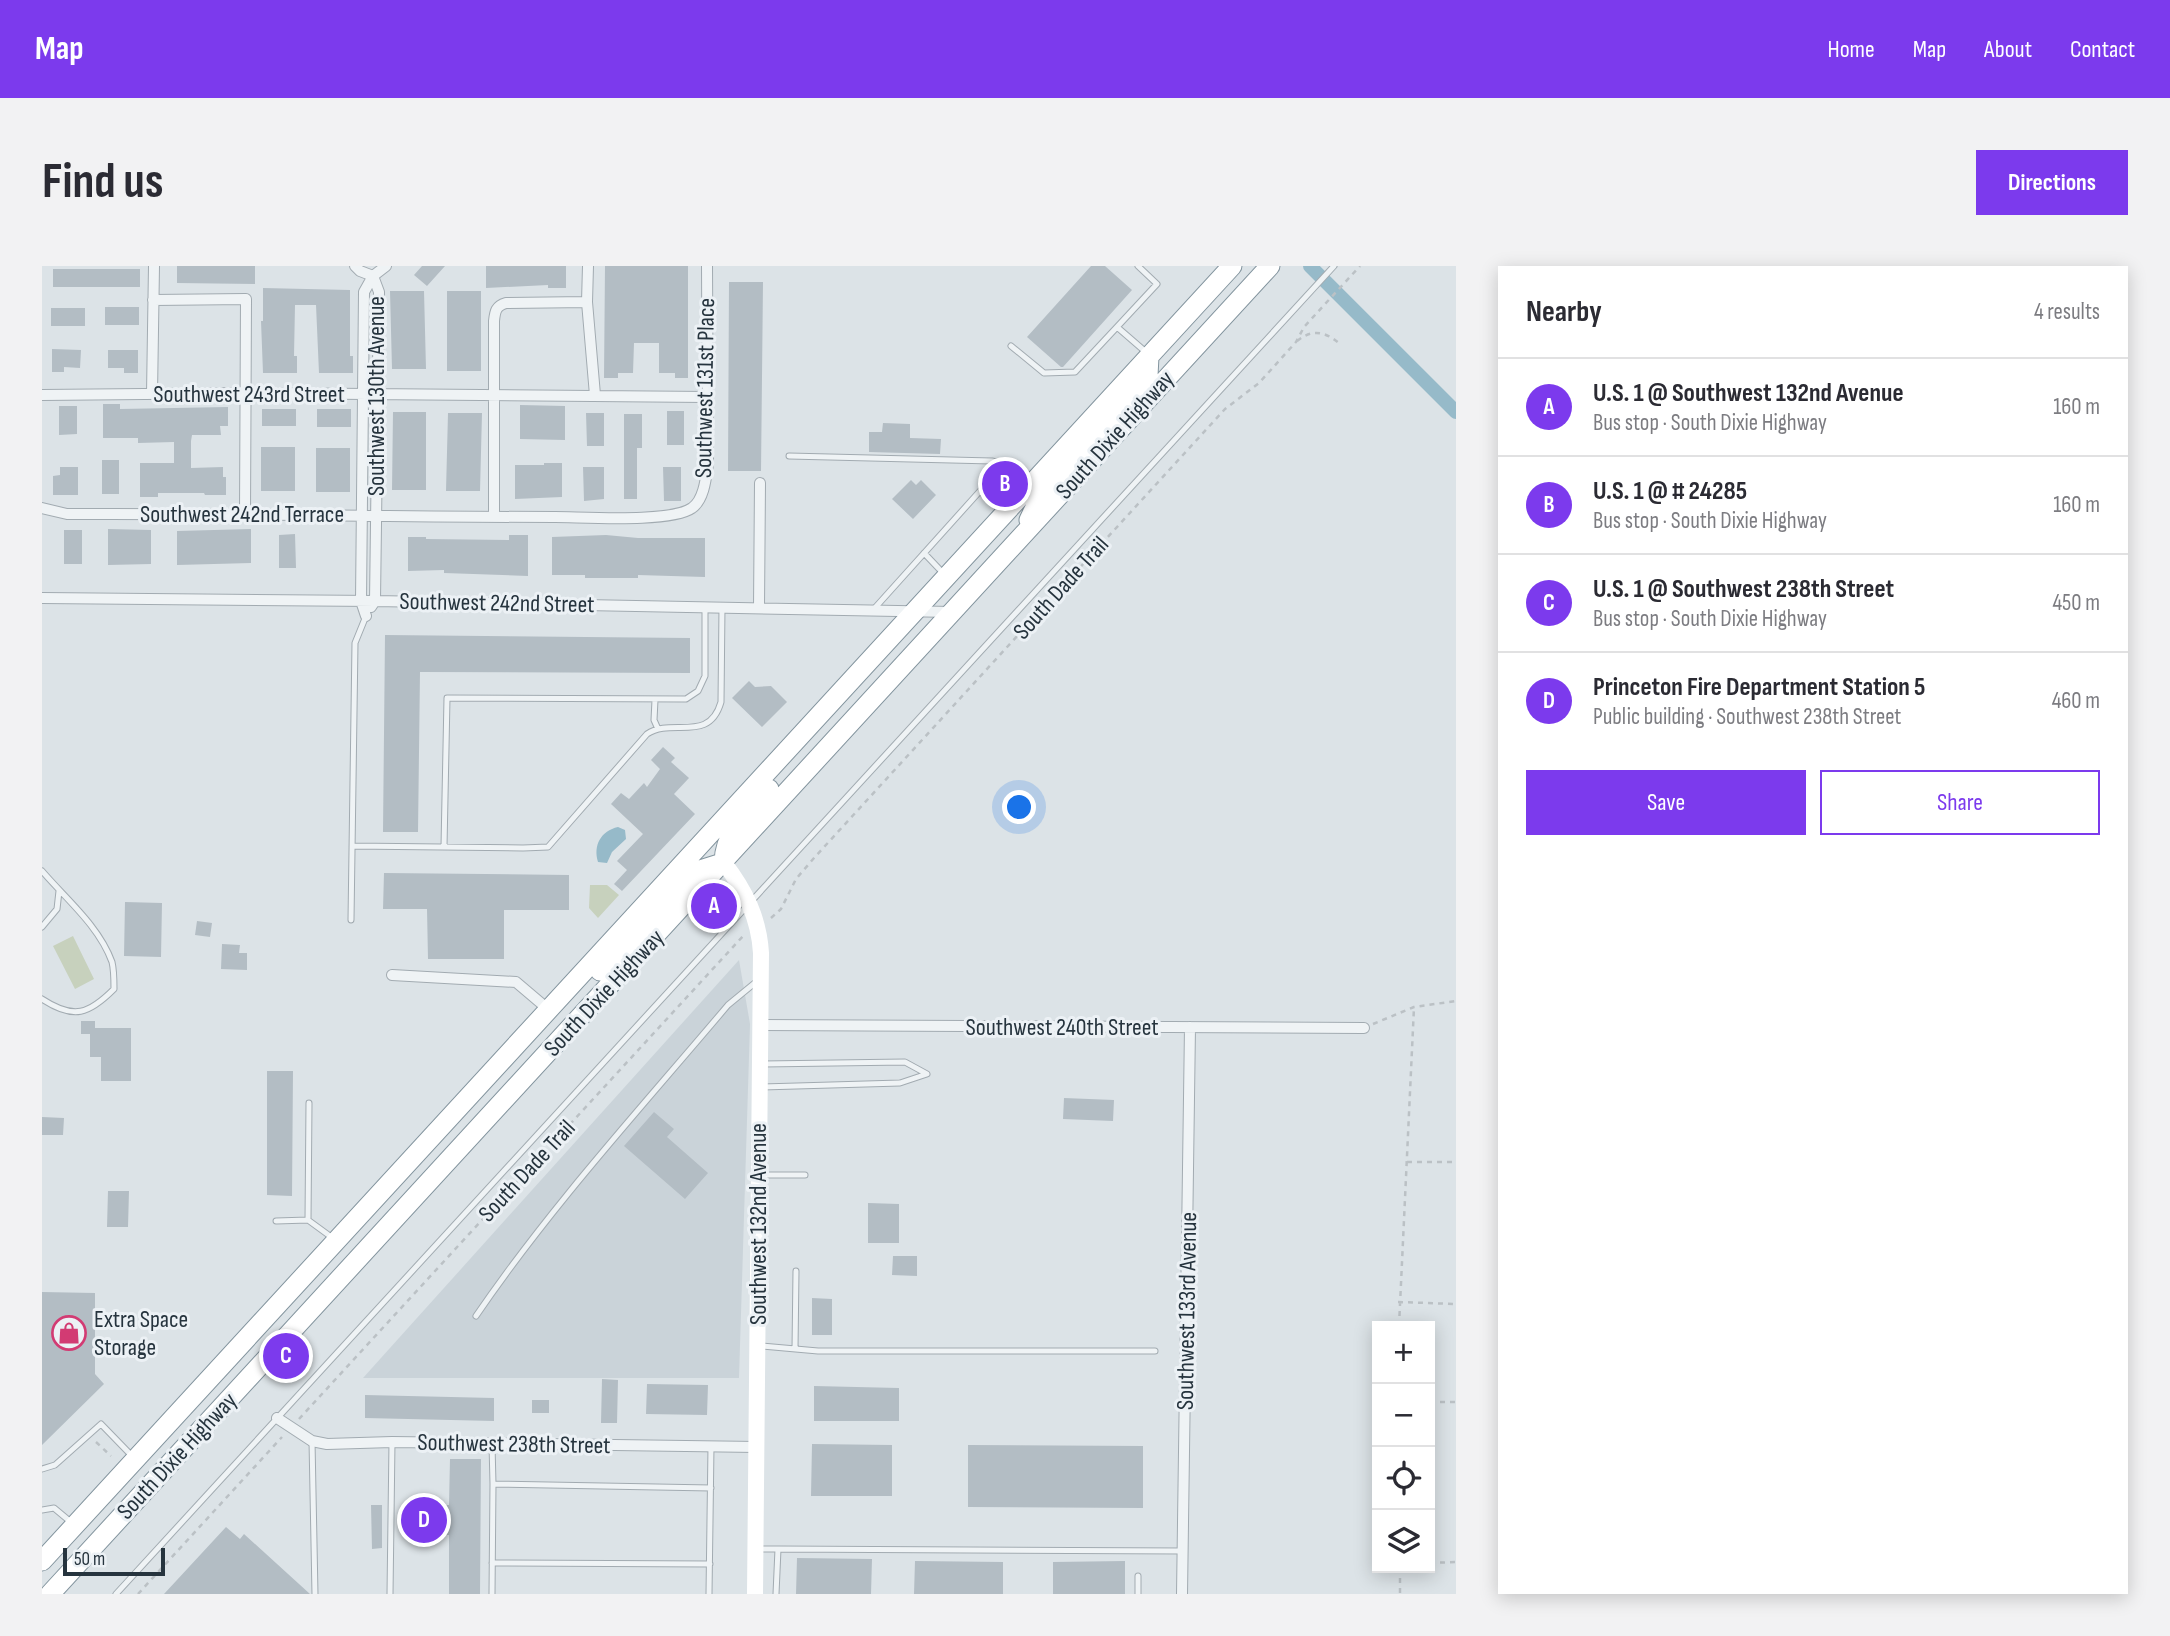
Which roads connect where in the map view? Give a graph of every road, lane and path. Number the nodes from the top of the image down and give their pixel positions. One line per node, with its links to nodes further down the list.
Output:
1 (154, 266): 12 (street)
2 (355, 266): 11 (street)
3 (386, 266): 11 (street)
4 (588, 266): 13 (street)
5 (707, 266): 26 (street, Southwest 131st Place)
6 (1138, 266): 14 (lane)
7 (1231, 266): 18 (highway, South Dixie Highway)
8 (1270, 266): 37 (highway, South Dixie Highway)
9 (1334, 266): 58 (lane)
10 (1360, 266): 15 (path, South Dade Trail)
11 (373, 276): 21 (street, Southwest 130th Avenue); 22 (street, Southwest 130th Avenue)
12 (153, 300): 19 (street); 20 (street)
13 (587, 302): 23 (street); 25 (street)
14 (1117, 327): 17 (lane); 18 (lane)
15 (1296, 342): 16 (path); 59 (path, South Dade Trail)
16 (1340, 344)
17 (1011, 346)
18 (1149, 356): 29 (highway, South Dixie Highway); 37 (highway)
19 (247, 393): 20 (street, Southwest 243rd Street); 21 (street, Southwest 243rd Street); 33 (street)
20 (152, 394): 24 (street, Southwest 243rd Street)
21 (363, 394): 22 (street, Southwest 243rd Street); 34 (street, Southwest 130th Avenue)
22 (377, 394): 23 (street, Southwest 243rd Street); 35 (street, Southwest 130th Avenue)
23 (496, 394): 25 (street, Southwest 243rd Street); 36 (street)
24 (42, 395)
25 (595, 395): 26 (street, Southwest 243rd Street)
26 (707, 397): 31 (street, Southwest 131st Place)
27 (789, 456): 29 (lane)
28 (760, 483): 45 (street)
29 (1030, 485): 32 (highway, South Dixie Highway)
30 (42, 508): 33 (street, Southwest 242nd Terrace)
31 (694, 508): 36 (street, Southwest 242nd Terrace)
32 (1005, 513): 38 (lane); 39 (highway, South Dixie Highway)
33 (245, 515): 34 (street, Southwest 242nd Terrace)
34 (361, 515): 35 (street, Southwest 242nd Terrace); 41 (street, Southwest 130th Avenue)
35 (375, 515): 36 (street, Southwest 242nd Terrace); 42 (street, Southwest 130th Avenue)
36 (494, 517)
37 (1019, 540): 48 (highway, South Dixie Highway)
38 (924, 553): 39 (lane); 46 (lane)
39 (946, 577): 47 (highway, South Dixie Highway)
40 (42, 598): 41 (street, Southwest 242nd Street)
41 (361, 601): 42 (street, Southwest 242nd Street); 49 (street, Southwest 130th Avenue)
42 (374, 601): 43 (street, Southwest 242nd Street); 49 (street, Southwest 130th Avenue)
43 (705, 607): 44 (street, Southwest 242nd Street); 50 (lane)
44 (722, 607): 45 (street, Southwest 242nd Street); 52 (lane)
45 (759, 607): 46 (street, Southwest 242nd Street)
46 (873, 610): 47 (street, Southwest 242nd Street)
47 (915, 611): 48 (street, Southwest 242nd Street); 51 (highway, South Dixie Highway)
48 (952, 612): 55 (highway, South Dixie Highway)
49 (366, 616): 53 (lane)
50 (652, 700): 52 (lane); 54 (lane)
51 (824, 709): 55 (highway); 68 (highway, South Dixie Highway)
52 (655, 730): 54 (lane)
53 (352, 846): 54 (lane); 60 (lane)
54 (444, 848)
55 (723, 863): 58 (street, Southwest 132nd Avenue); 68 (highway); 118 (highway, South Dixie Highway)
56 (42, 871): 57 (lane)
57 (59, 891): 61 (lane); 65 (lane)
58 (750, 903): 64 (street, Southwest 132nd Avenue); 93 (lane)
59 (771, 918)
60 (351, 920)
61 (42, 927)
62 (745, 934): 92 (path, South Dade Trail)
63 (392, 975): 68 (street)
64 (761, 978): 69 (street, Southwest 132nd Avenue); 85 (lane)
65 (42, 999)
66 (1456, 1001): 67 (path)
67 (1414, 1007): 71 (path); 75 (path)
68 (549, 1010): 81 (highway, South Dixie Highway)
69 (760, 1025): 70 (street, Southwest 240th Street); 72 (street, Southwest 132nd Avenue)
70 (1190, 1027): 71 (street, Southwest 240th Street); 110 (street, Southwest 133rd Avenue)
71 (1364, 1028)
72 (760, 1065): 73 (street, Southwest 132nd Avenue); 73 (lane)
73 (759, 1088): 77 (street, Southwest 132nd Avenue)
74 (309, 1103): 80 (lane)
75 (1406, 1162): 76 (path); 83 (path)
76 (1456, 1162)
77 (758, 1175): 78 (lane); 87 (street, Southwest 132nd Avenue)
78 (805, 1175)
79 (276, 1220): 80 (lane)
80 (309, 1220): 81 (lane)
81 (337, 1241): 102 (highway, South Dixie Highway)
82 (796, 1271): 88 (lane)
83 (1398, 1302): 84 (path); 86 (path)
84 (1456, 1304)
85 (476, 1316)
86 (1399, 1321)
87 (758, 1346): 88 (lane); 99 (street, Southwest 132nd Avenue)
88 (795, 1349): 89 (lane)
89 (1156, 1351)
90 (1435, 1402): 91 (path)
91 (1456, 1402)
92 (309, 1408)
93 (277, 1418): 95 (street, Southwest 238th Street); 119 (lane)
94 (94, 1441): 101 (path)
95 (312, 1441): 96 (street, Southwest 238th Street); 121 (lane)
96 (392, 1442): 97 (street, Southwest 238th Street); 122 (lane)
97 (492, 1444): 98 (street, Southwest 238th Street); 104 (lane)
98 (712, 1446): 99 (street, Southwest 238th Street); 105 (lane)
99 (757, 1447): 108 (street, Southwest 132nd Avenue)
100 (268, 1452): 120 (path)
101 (111, 1456)
102 (135, 1459): 103 (lane); 107 (highway, South Dixie Highway)
103 (42, 1469)
104 (493, 1484): 105 (lane); 113 (lane)
105 (711, 1488): 115 (lane)
106 (42, 1510): 107 (lane)
107 (74, 1525): 111 (highway, South Dixie Highway)
108 (756, 1549): 109 (lane); 125 (street, Southwest 132nd Avenue)
109 (778, 1549): 110 (lane); 126 (lane)
110 (1184, 1551): 128 (street, Southwest 133rd Avenue)
111 (42, 1561)
112 (1456, 1562): 114 (path)
113 (492, 1563): 115 (lane); 123 (lane)
114 (1435, 1563)
115 (710, 1564): 124 (lane)
116 (1400, 1573): 129 (path)
117 (1138, 1576): 127 (lane)
118 (50, 1594)
119 (116, 1594)
120 (138, 1594)
121 (315, 1594)
122 (390, 1594)
123 (492, 1594)
124 (709, 1594)
125 (755, 1594)
126 (776, 1594)
127 (1138, 1594)
128 (1182, 1594)
129 (1400, 1594)

